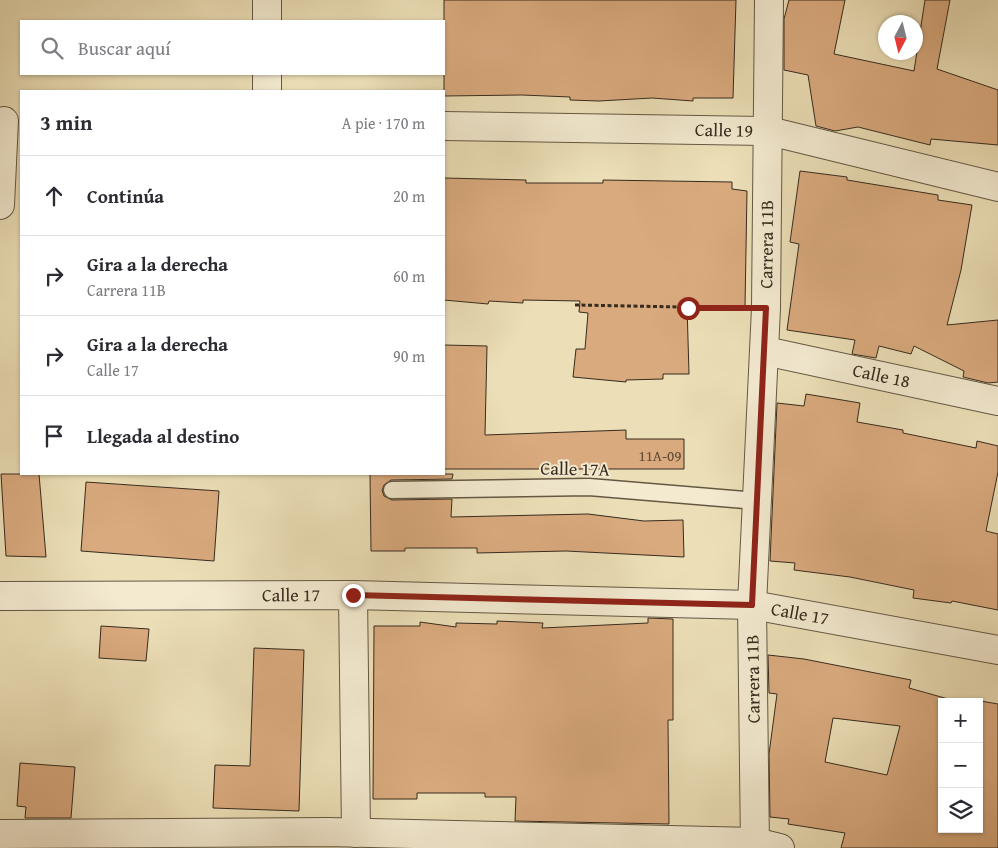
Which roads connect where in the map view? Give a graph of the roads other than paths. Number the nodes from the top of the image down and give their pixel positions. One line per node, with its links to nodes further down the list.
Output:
1 (267, 0): 3 (street)
2 (769, 0): 8 (street, Carrera 11B)
3 (267, 20)
4 (267, 75): 5 (street)
5 (267, 90)
6 (8, 121): 10 (street)
7 (445, 126): 8 (street, Calle 19)
8 (769, 132): 9 (street, Calle 19); 11 (street, Carrera 11B)
9 (998, 187)
10 (0, 205)
11 (765, 351): 12 (street, Calle 18); 14 (street, Carrera 11B)
12 (998, 401)
13 (392, 490): 14 (lane, Calle 17A)
14 (757, 501): 17 (street, Carrera 11B)
15 (353, 595): 16 (street, Calle 17); 17 (street, Calle 17); 19 (street)
16 (0, 596)
17 (752, 605): 18 (street, Calle 17); 22 (street, Carrera 11B)
18 (998, 650)
19 (356, 833): 21 (street); 22 (street)
20 (0, 834): 21 (street)
21 (328, 840)
22 (763, 846)

